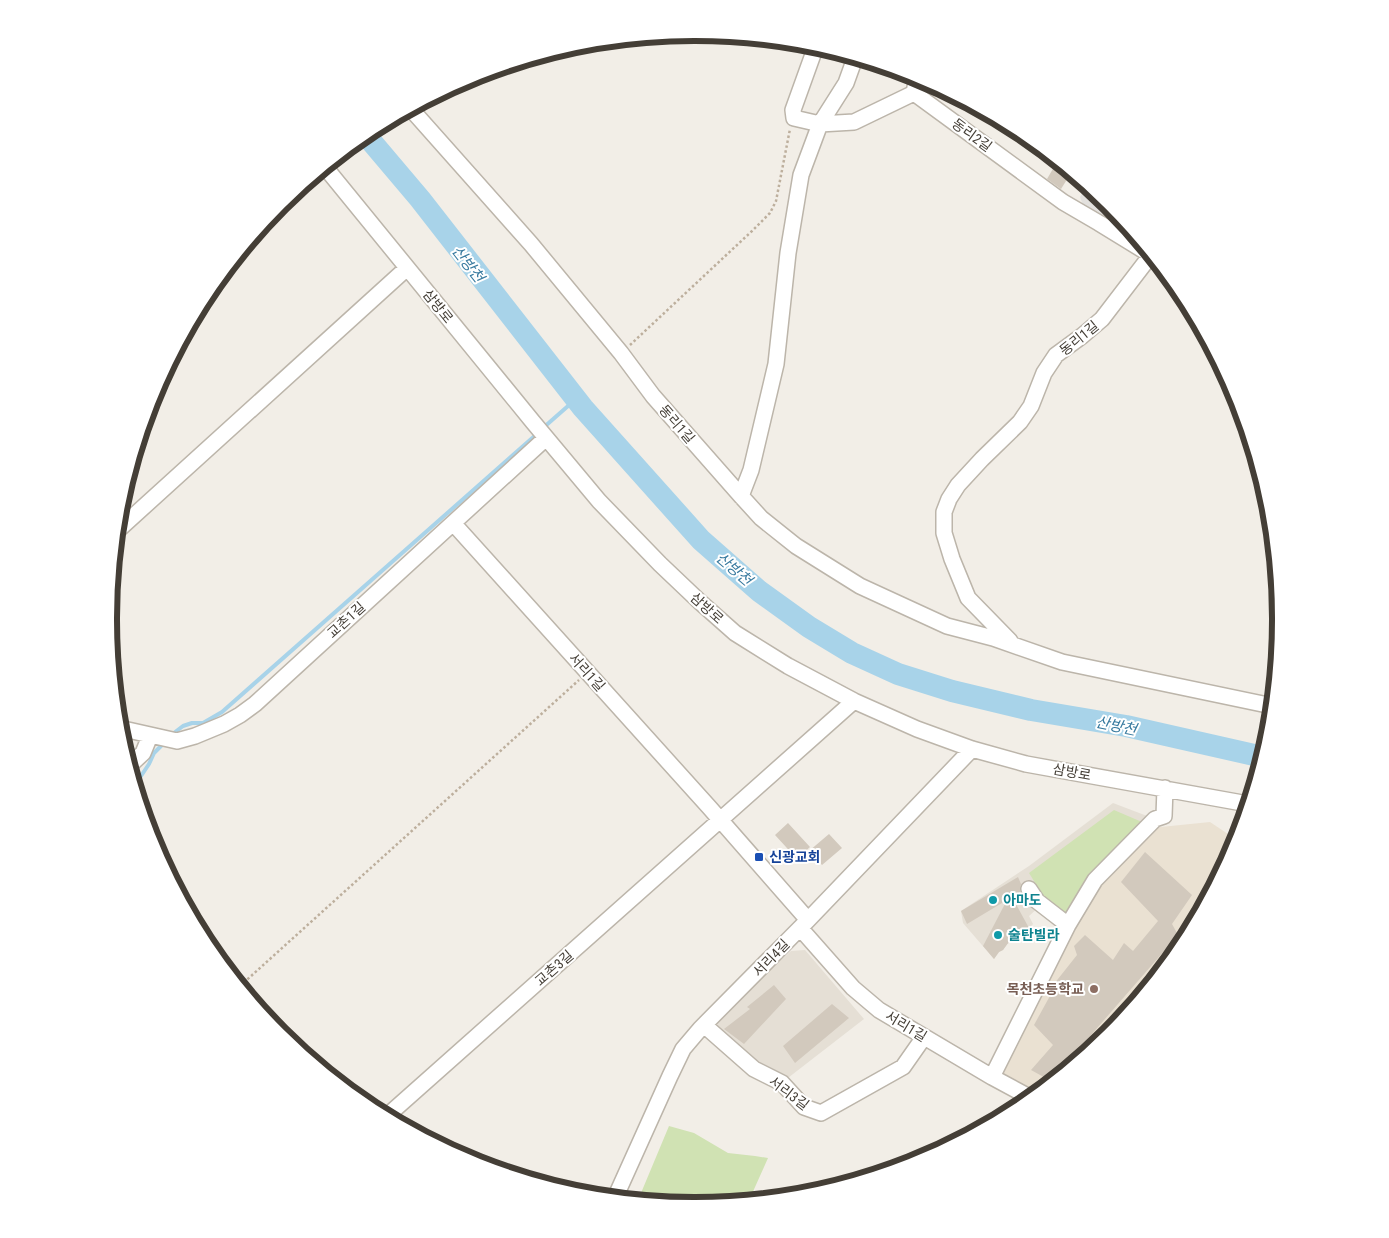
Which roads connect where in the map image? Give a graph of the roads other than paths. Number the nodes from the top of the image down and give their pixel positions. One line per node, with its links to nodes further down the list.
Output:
1 (813, 54): 6 (street)
2 (853, 64): 6 (street)
3 (916, 85): 4 (street)
4 (914, 93): 6 (street); 8 (street, 동리2길)
5 (415, 114): 12 (street, 동리1길)
6 (820, 124): 12 (street)
7 (329, 172): 10 (street, 삼방로)
8 (1135, 245)
9 (1147, 260): 15 (street, 동리1길)
10 (407, 268): 11 (street, 삼방로); 13 (street)
11 (546, 438): 14 (street, 교촌1길); 16 (street, 삼방로)
12 (740, 496): 15 (street, 동리1길)
13 (125, 524)
14 (453, 524): 19 (street, 교촌1길); 24 (street, 서리1길)
15 (1014, 646): 17 (street, 동리1길)
16 (854, 702): 20 (street, 삼방로); 24 (street)
17 (1265, 705)
18 (128, 730): 19 (street, 교촌1길)
19 (154, 737): 21 (street)
20 (972, 749): 22 (street, 삼방로); 26 (street, 서리4길)
21 (134, 761)
22 (1164, 788): 23 (street, 삼방로); 27 (street)
23 (1243, 803)
24 (721, 820): 26 (street, 서리1길); 32 (street, 교촌3길)
25 (1031, 900): 27 (street)
26 (804, 924): 28 (street, 서리4길); 29 (street, 서리1길)
27 (1068, 925): 30 (street)
28 (704, 1025): 29 (street, 서리3길); 33 (street, 서리4길)
29 (924, 1037): 30 (street, 서리1길)
30 (992, 1077): 31 (street, 서리1길)
31 (1023, 1094)
32 (393, 1111)
33 (617, 1192)

